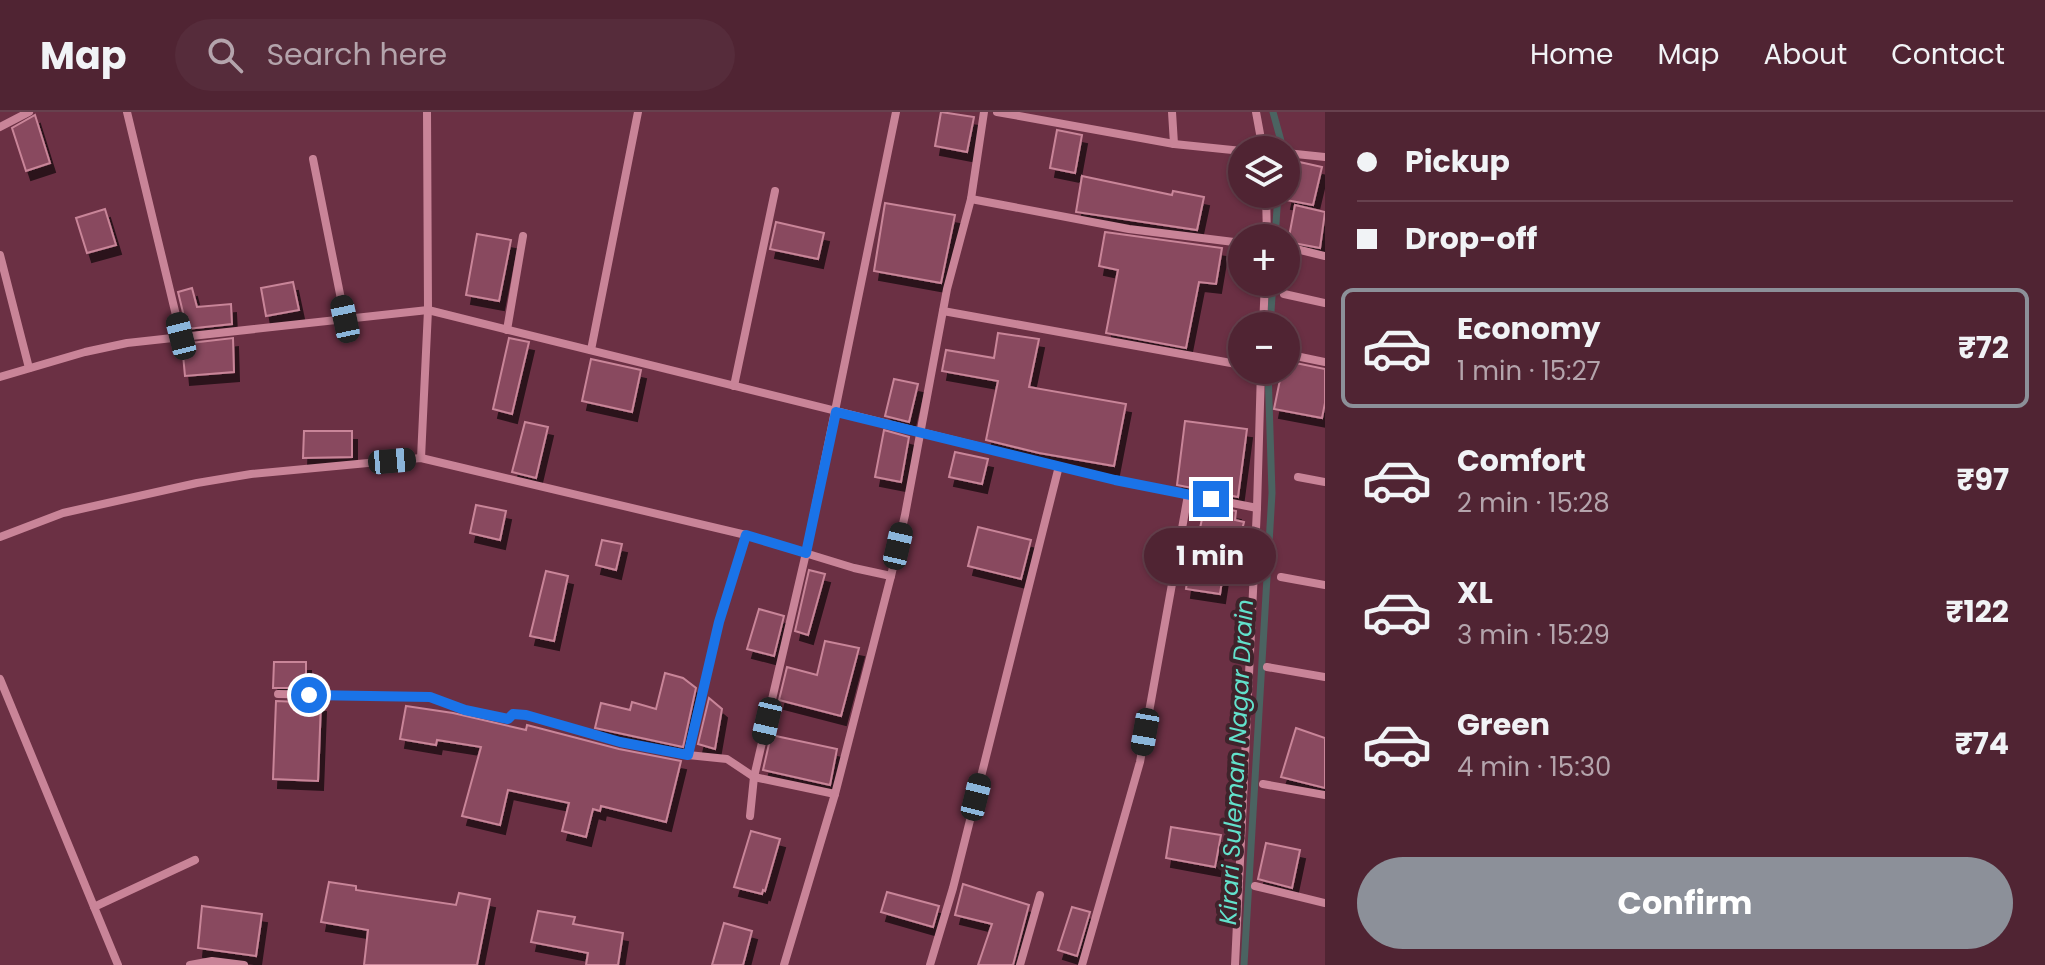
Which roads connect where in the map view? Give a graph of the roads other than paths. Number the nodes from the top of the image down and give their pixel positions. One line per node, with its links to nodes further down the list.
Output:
1 (29, 112): 10 (street)
2 (127, 112): 30 (street)
3 (427, 112): 26 (street)
4 (638, 112): 31 (street)
5 (896, 112): 39 (street)
6 (984, 112): 18 (street)
7 (997, 112): 12 (street)
8 (1172, 112): 12 (street)
9 (1256, 112): 11 (street)
10 (0, 127)
11 (1260, 136)
12 (1174, 144): 13 (street)
13 (1228, 150)
14 (1300, 154): 15 (street)
15 (1325, 157)
16 (313, 159): 28 (street)
17 (775, 191): 38 (street)
18 (971, 199): 20 (street); 27 (street)
19 (523, 236): 29 (street)
20 (1228, 241)
21 (1300, 250): 23 (street)
22 (0, 255): 35 (street)
23 (1325, 256)
24 (1293, 296): 25 (street)
25 (1325, 303)
26 (428, 310): 28 (street); 29 (street); 41 (street)
27 (943, 311): 33 (street); 40 (street)
28 (345, 319): 30 (street)
29 (507, 330): 31 (street)
30 (181, 336): 35 (street)
31 (591, 350): 38 (street)
32 (1300, 357): 34 (street)
33 (1228, 362)
34 (1325, 362)
35 (29, 368): 36 (street)
36 (0, 377)
37 (1261, 384): 46 (street)
38 (734, 386): 39 (street)
39 (836, 412): 40 (street); 49 (street)
40 (921, 432): 42 (street); 50 (street)
41 (421, 458): 47 (street); 48 (street)
42 (1059, 466): 45 (street); 72 (street)
43 (1298, 477): 44 (street)
44 (1325, 482)
45 (1188, 495): 46 (street); 74 (street)
46 (1257, 508): 75 (street)
47 (746, 535): 49 (street); 57 (street)
48 (0, 537)
49 (806, 553): 50 (street); 58 (street)
50 (891, 576): 60 (street)
51 (1281, 577): 52 (street)
52 (1325, 585)
53 (1267, 667): 54 (street)
54 (1325, 677)
55 (0, 679): 67 (street)
56 (278, 694): 57 (street)
57 (688, 755): 58 (street)
58 (754, 777): 60 (street); 62 (street)
59 (1263, 784): 61 (street)
60 (835, 794): 71 (street)
61 (1325, 795)
62 (750, 816)
63 (195, 860): 67 (street)
64 (1255, 886): 66 (street)
65 (1040, 895): 73 (street)
66 (1325, 903)
67 (94, 907): 68 (street)
68 (118, 965)
69 (190, 965): 70 (street)
70 (244, 965)
71 (784, 965)
72 (930, 965)
73 (1020, 965)
74 (1082, 965)
75 (1235, 965)

